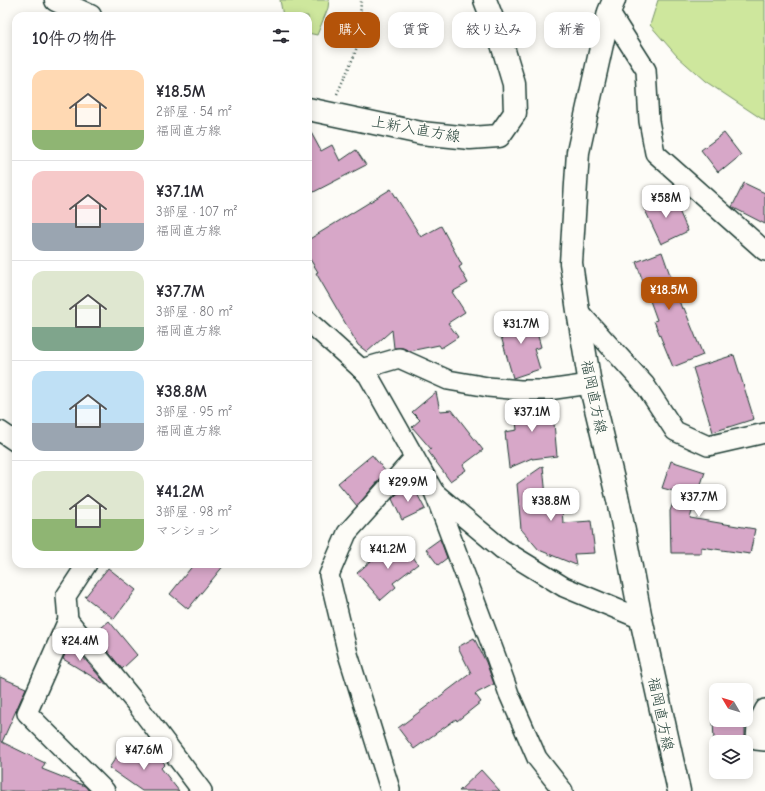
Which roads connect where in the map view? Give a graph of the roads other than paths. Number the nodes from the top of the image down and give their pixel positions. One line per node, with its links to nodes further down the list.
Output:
1 (56, 0): 4 (main road)
2 (485, 0): 5 (main road, 上新入直方線)
3 (612, 6): 6 (street); 7 (main road, 福岡直方線)
4 (82, 12)
5 (312, 110)
6 (765, 251)
7 (578, 311): 10 (main road, 福岡直方線); 12 (street)
8 (312, 326): 9 (street)
9 (361, 369): 10 (street); 14 (street)
10 (590, 384): 18 (main road, 福岡直方線)
11 (0, 431): 13 (street)
12 (765, 433)
13 (12, 439)
14 (414, 458): 15 (street); 23 (street)
15 (434, 492): 18 (street); 24 (street)
16 (84, 568): 17 (street)
17 (68, 620): 21 (street); 22 (street)
18 (641, 620): 25 (main road, 福岡直方線)
19 (765, 710): 20 (street)
20 (765, 742)
21 (105, 791)
22 (202, 791)
23 (390, 791)
24 (563, 791)
25 (679, 791)

